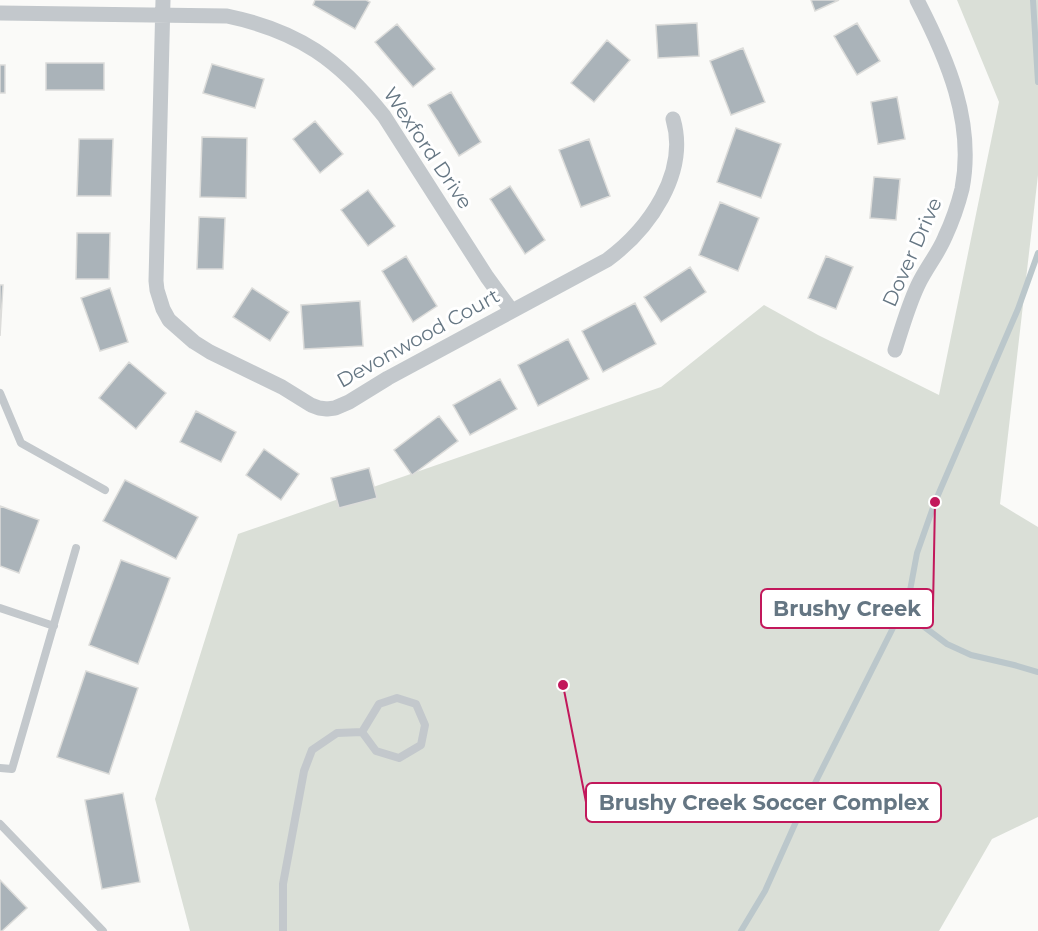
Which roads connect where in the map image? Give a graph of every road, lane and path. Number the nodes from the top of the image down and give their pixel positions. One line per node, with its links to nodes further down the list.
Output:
1 (917, 0): 6 (street, Dover Drive)
2 (163, 8): 3 (street, Wexford Drive); 5 (street, Wexford Drive); 5 (street, Devonwood Court)
3 (0, 13)
4 (673, 119): 5 (street, Devonwood Court)
5 (511, 310)
6 (895, 350)
7 (0, 393): 8 (lane)
8 (105, 490)
9 (76, 548): 11 (lane)
10 (0, 608): 11 (lane)
11 (54, 626): 13 (lane)
12 (362, 732): 12 (lane); 16 (lane)
13 (0, 768)
14 (0, 824): 15 (lane)
15 (103, 931)
16 (283, 931)

